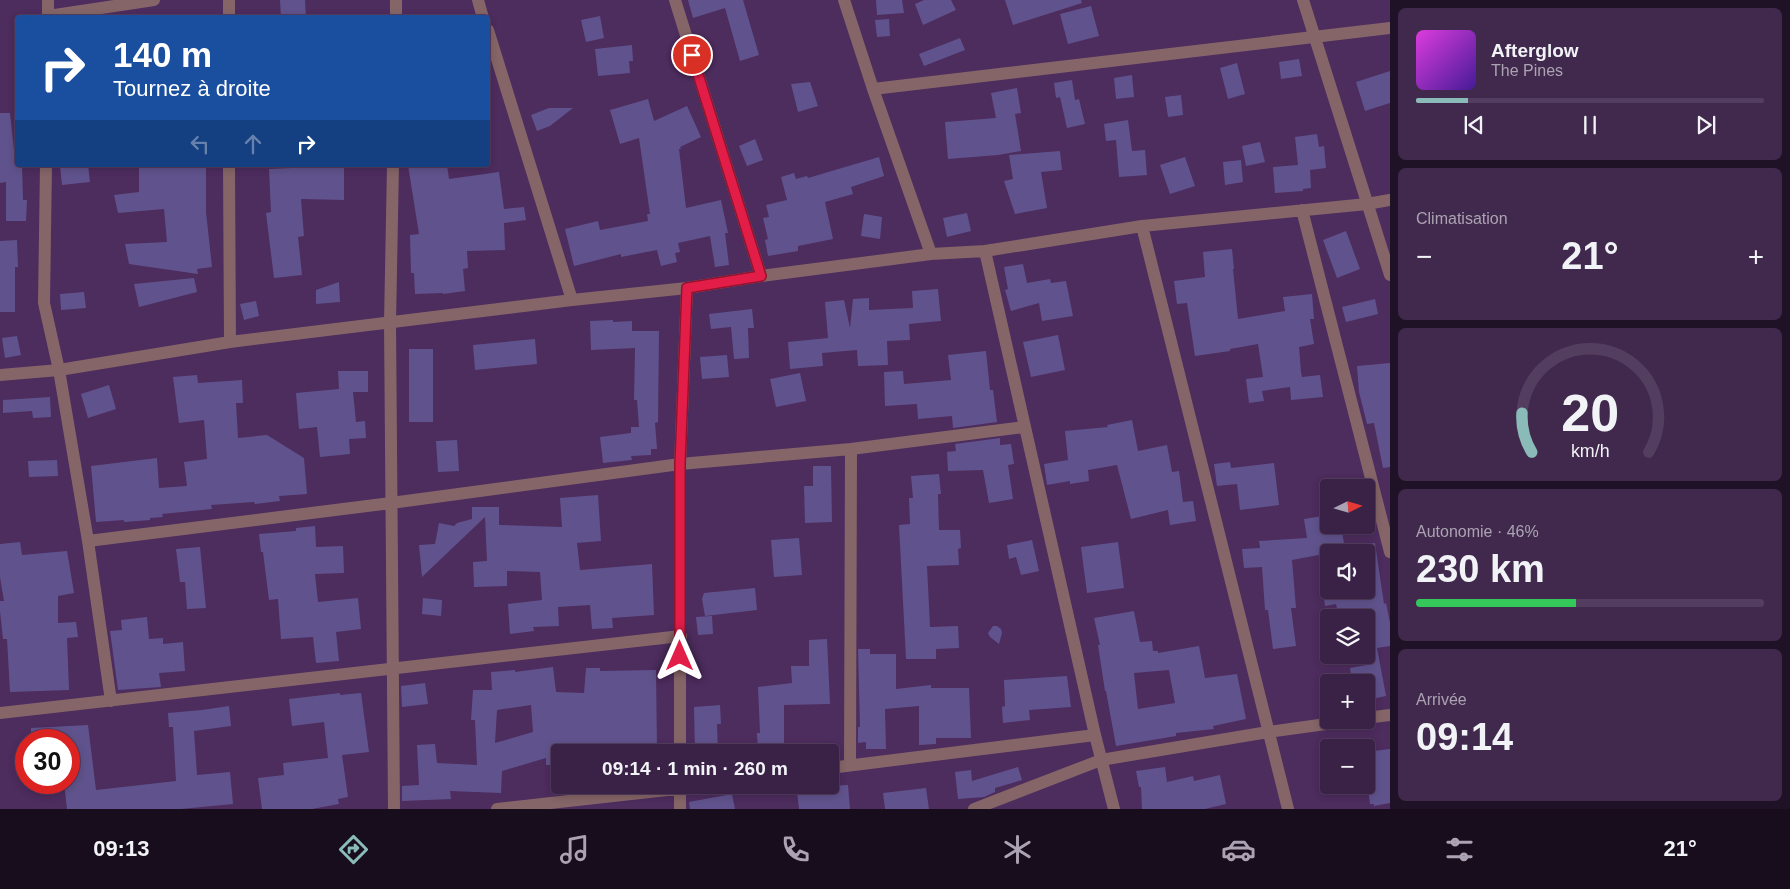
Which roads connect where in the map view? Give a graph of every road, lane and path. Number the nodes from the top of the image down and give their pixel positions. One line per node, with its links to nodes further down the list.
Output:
1 (48, 0): 9 (street)
2 (154, 0): 10 (street)
3 (229, 0): 11 (street)
4 (396, 0): 12 (street)
5 (478, 0): 13 (street)
6 (675, 0): 28 (street)
7 (844, 0): 17 (street)
8 (1303, 0): 16 (street)
9 (48, 15)
10 (60, 15)
11 (229, 15)
12 (396, 15)
13 (483, 15)
14 (1390, 28): 16 (street)
15 (490, 36): 30 (street)
16 (1314, 38): 17 (street); 22 (street)
17 (873, 88): 26 (street)
18 (46, 167): 33 (street)
19 (229, 167): 32 (street)
20 (393, 167): 31 (street)
21 (1390, 200): 22 (street)
22 (1367, 204): 23 (street); 27 (street)
23 (1302, 210): 24 (street); 40 (street)
24 (1142, 226): 25 (street); 48 (street)
25 (985, 251): 26 (street); 35 (street)
26 (931, 254): 28 (street)
27 (1390, 275)
28 (761, 276): 29 (street)
29 (687, 288): 30 (street); 37 (street)
30 (572, 300): 31 (street)
31 (390, 324): 32 (street); 38 (street)
32 (230, 342): 33 (street)
33 (59, 370): 34 (street); 39 (street)
34 (0, 375)
35 (1024, 427): 36 (street); 49 (street)
36 (850, 449): 37 (street); 52 (street)
37 (680, 464): 38 (street); 41 (street)
38 (391, 503): 39 (street); 42 (street)
39 (88, 542): 43 (street)
40 (1390, 552)
41 (680, 636): 42 (street); 50 (street)
42 (392, 670): 43 (street); 56 (street)
43 (110, 701): 44 (street)
44 (0, 713)
45 (1390, 715): 46 (street)
46 (1375, 717)
47 (1320, 725): 48 (street)
48 (1268, 732): 51 (street); 61 (street)
49 (1095, 735): 51 (street); 52 (street)
50 (680, 744)
51 (1101, 760): 59 (street); 60 (street)
52 (850, 765): 53 (street)
53 (839, 767)
54 (622, 794): 57 (street)
55 (680, 794): 58 (street)
56 (394, 809)
57 (497, 809)
58 (680, 809)
59 (974, 809)
60 (1114, 809)
61 (1288, 809)

